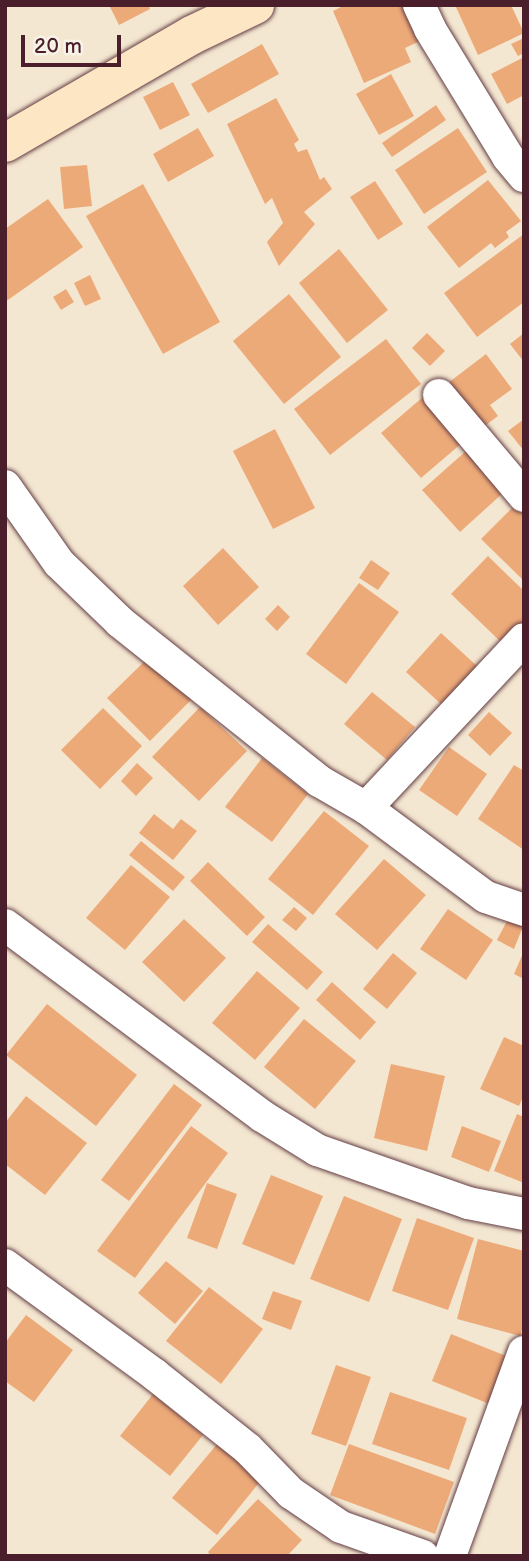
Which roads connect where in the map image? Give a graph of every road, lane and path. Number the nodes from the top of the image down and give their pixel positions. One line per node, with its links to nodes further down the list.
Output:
1 (255, 5): 3 (main road)
2 (419, 5): 4 (street)
3 (5, 143)
4 (524, 176)
5 (439, 395): 7 (street)
6 (5, 486): 9 (street)
7 (524, 496)
8 (524, 639): 9 (street)
9 (366, 808): 10 (street)
10 (524, 910)
11 (5, 925): 12 (street)
12 (524, 1214)
13 (5, 1265): 15 (street)
14 (524, 1352): 16 (street)
15 (423, 1556)
16 (450, 1556)

